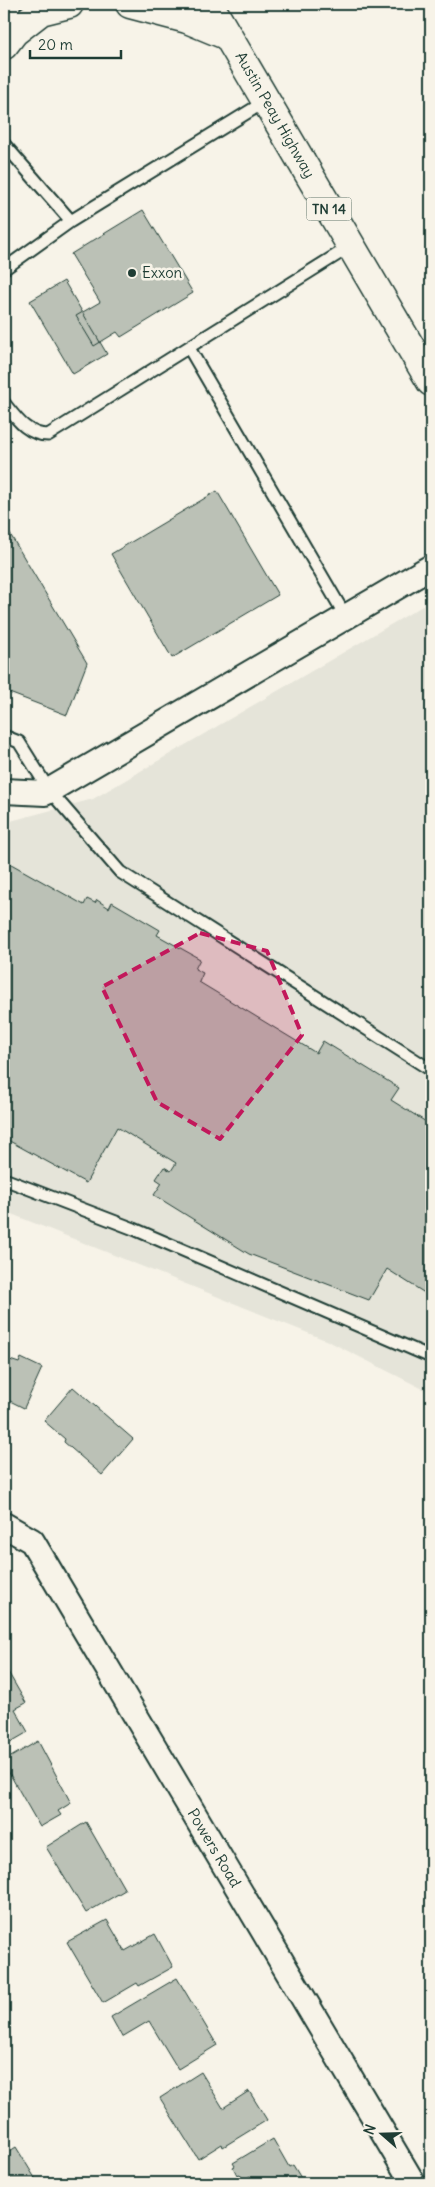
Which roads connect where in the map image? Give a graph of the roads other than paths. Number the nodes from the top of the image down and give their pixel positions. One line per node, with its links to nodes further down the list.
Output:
1 (6, 4): 5 (main road)
2 (69, 4): 7 (main road)
3 (130, 4): 6 (main road)
4 (209, 4): 6 (main road, Austin Peay Highway / TN 14)
5 (4, 11)
6 (228, 36): 8 (main road, Austin Peay Highway / TN 14)
7 (4, 45)
8 (266, 100): 10 (lane); 11 (main road, Austin Peay Highway / TN 14)
9 (4, 144): 10 (lane)
10 (71, 221): 12 (lane)
11 (352, 246): 13 (lane); 14 (main road, Austin Peay Highway / TN 14)
12 (4, 269)
13 (189, 348): 15 (lane); 17 (lane)
14 (431, 382)
15 (4, 403)
16 (431, 567): 17 (street)
17 (346, 617): 19 (street)
18 (4, 736): 19 (lane)
19 (49, 790): 20 (street); 21 (lane)
20 (4, 791)
21 (431, 1070)
22 (4, 1179): 23 (lane)
23 (431, 1357)
24 (4, 1526): 25 (street, Powers Road)
25 (413, 2183)

